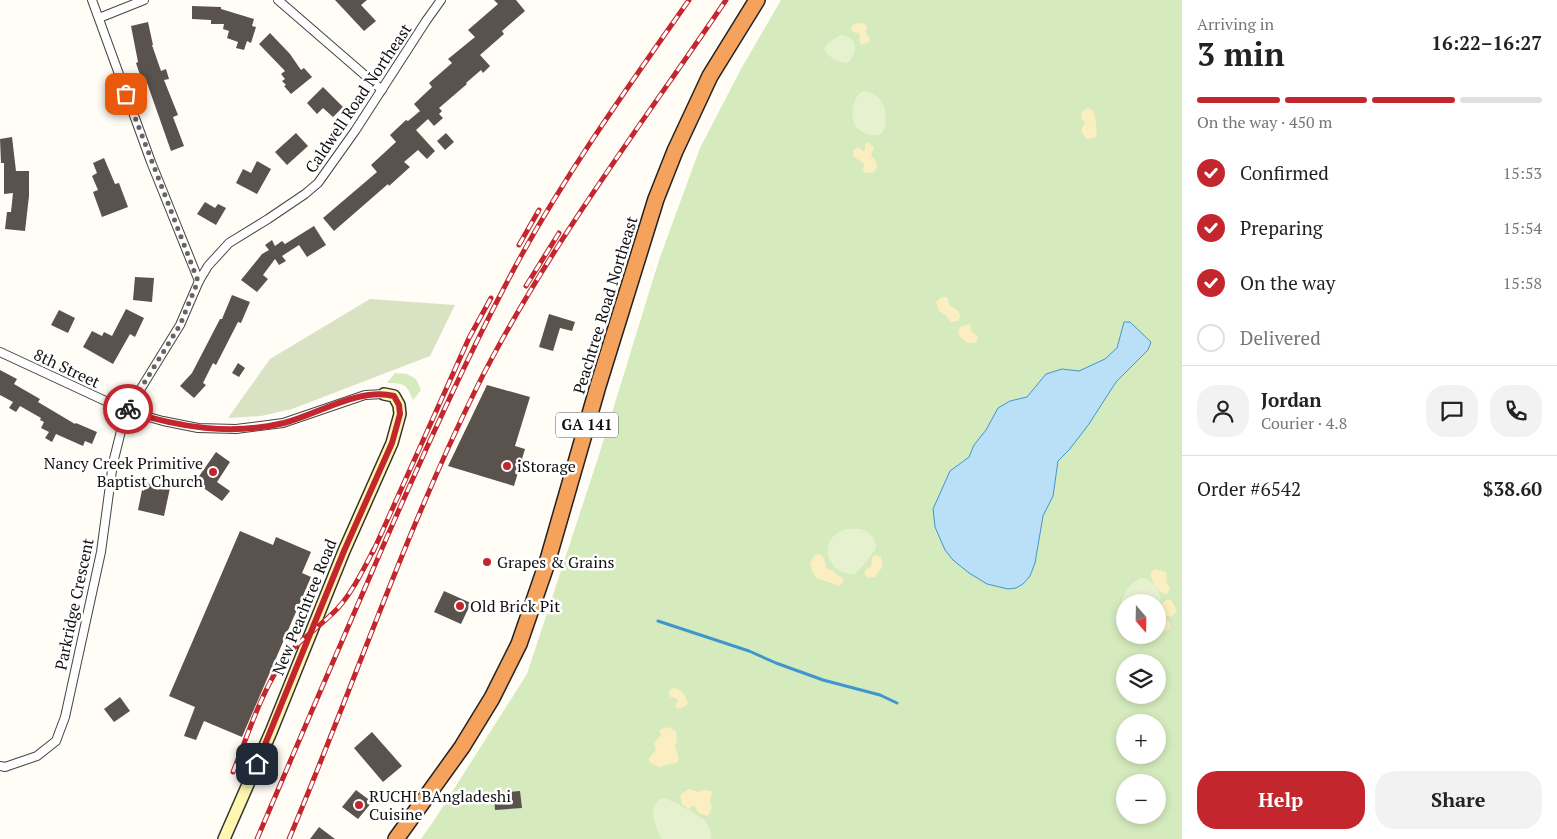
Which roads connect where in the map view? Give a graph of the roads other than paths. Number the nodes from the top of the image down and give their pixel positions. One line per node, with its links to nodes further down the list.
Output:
1 (92, 0): 6 (street)
2 (144, 0): 6 (street)
3 (278, 0): 7 (street)
4 (442, 0): 7 (street, Caldwell Road Northeast)
5 (757, 0): 14 (highway, Peachtree Road Northeast / GA 141)
6 (99, 18): 8 (street)
7 (382, 90): 8 (street, Caldwell Road Northeast)
8 (198, 281): 11 (street, Caldwell Road Northeast)
9 (0, 352): 11 (street, 8th Street)
10 (384, 394): 11 (street, 8th Street); 13 (street, New Peachtree Road)
11 (127, 411): 12 (street, Parkridge Crescent)
12 (0, 766)
13 (224, 839)
14 (396, 839)

